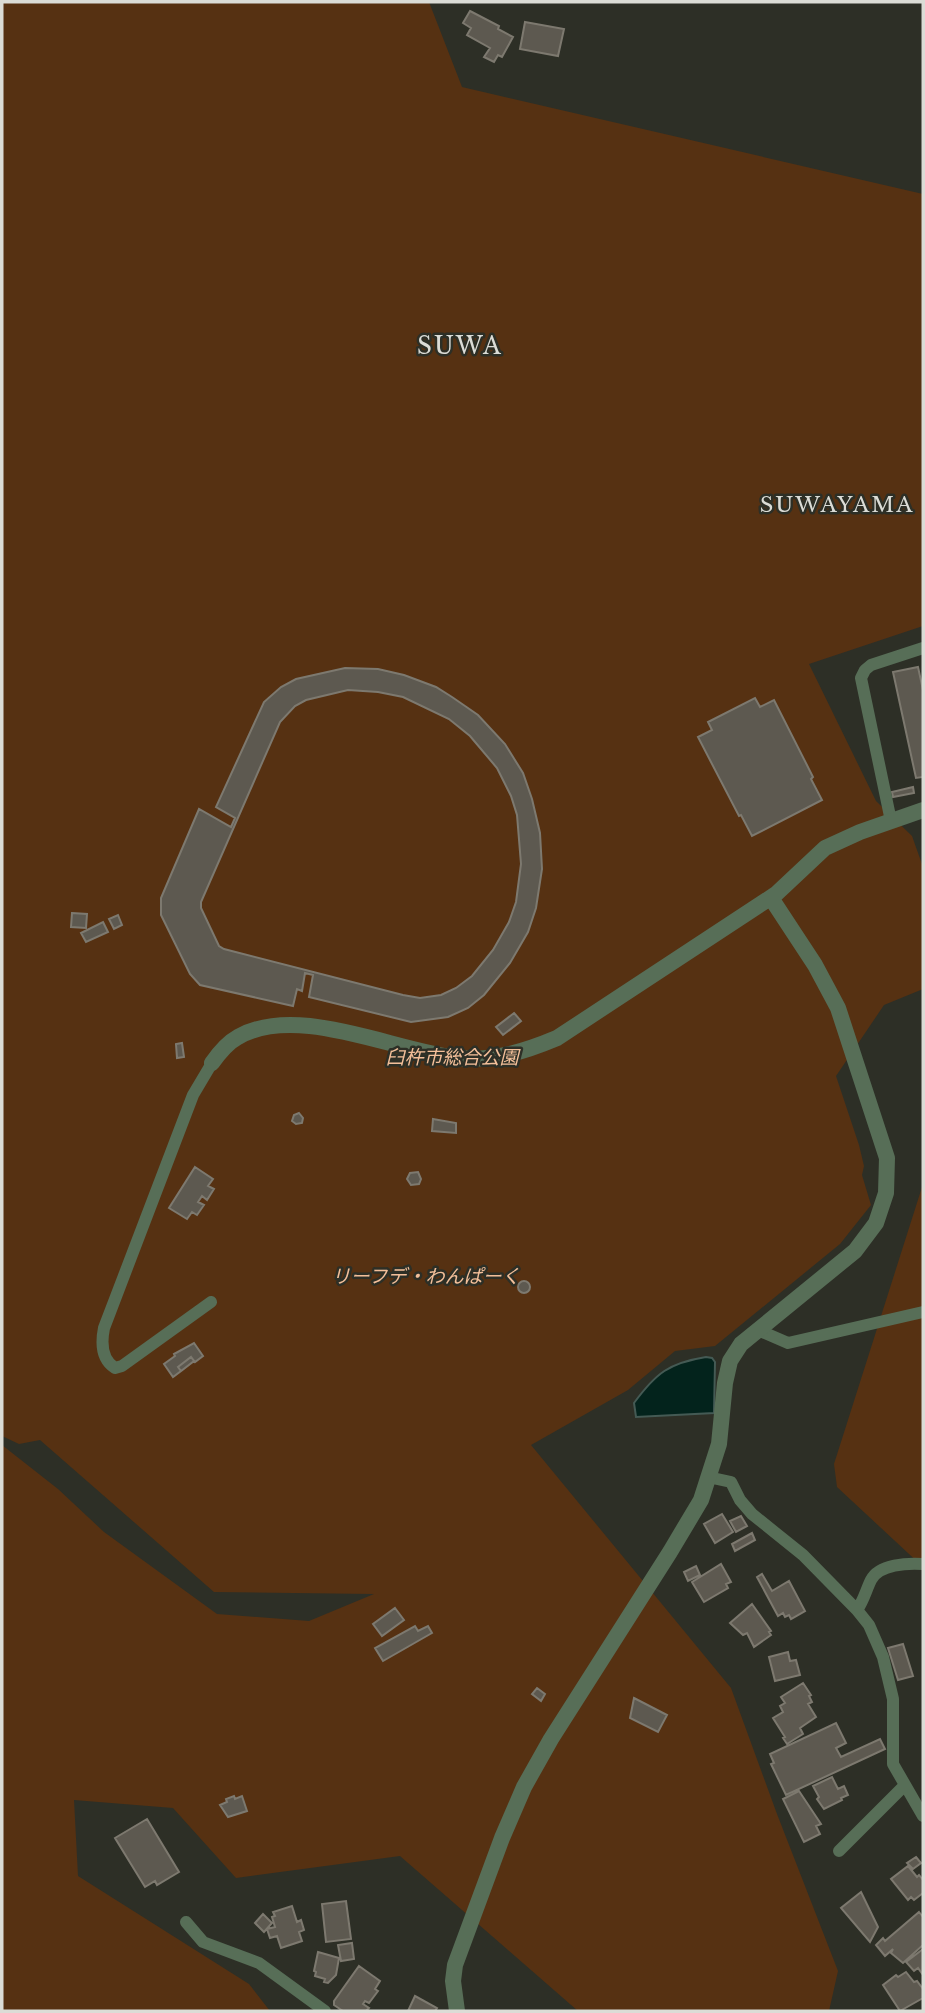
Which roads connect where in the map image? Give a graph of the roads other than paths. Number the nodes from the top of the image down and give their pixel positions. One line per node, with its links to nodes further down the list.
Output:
1 (923, 648): 3 (street)
2 (923, 810): 3 (street)
3 (891, 821): 4 (street)
4 (771, 898): 5 (street); 8 (street)
5 (212, 1063): 6 (street)
6 (211, 1302)
7 (923, 1312): 8 (street)
8 (758, 1330): 9 (street)
9 (708, 1477): 11 (street); 17 (street)
10 (923, 1564): 11 (street)
11 (857, 1610): 12 (street)
12 (904, 1786): 13 (street); 14 (street)
13 (923, 1816)
14 (839, 1851)
15 (186, 1922): 16 (street)
16 (325, 2011)
17 (457, 2011)

